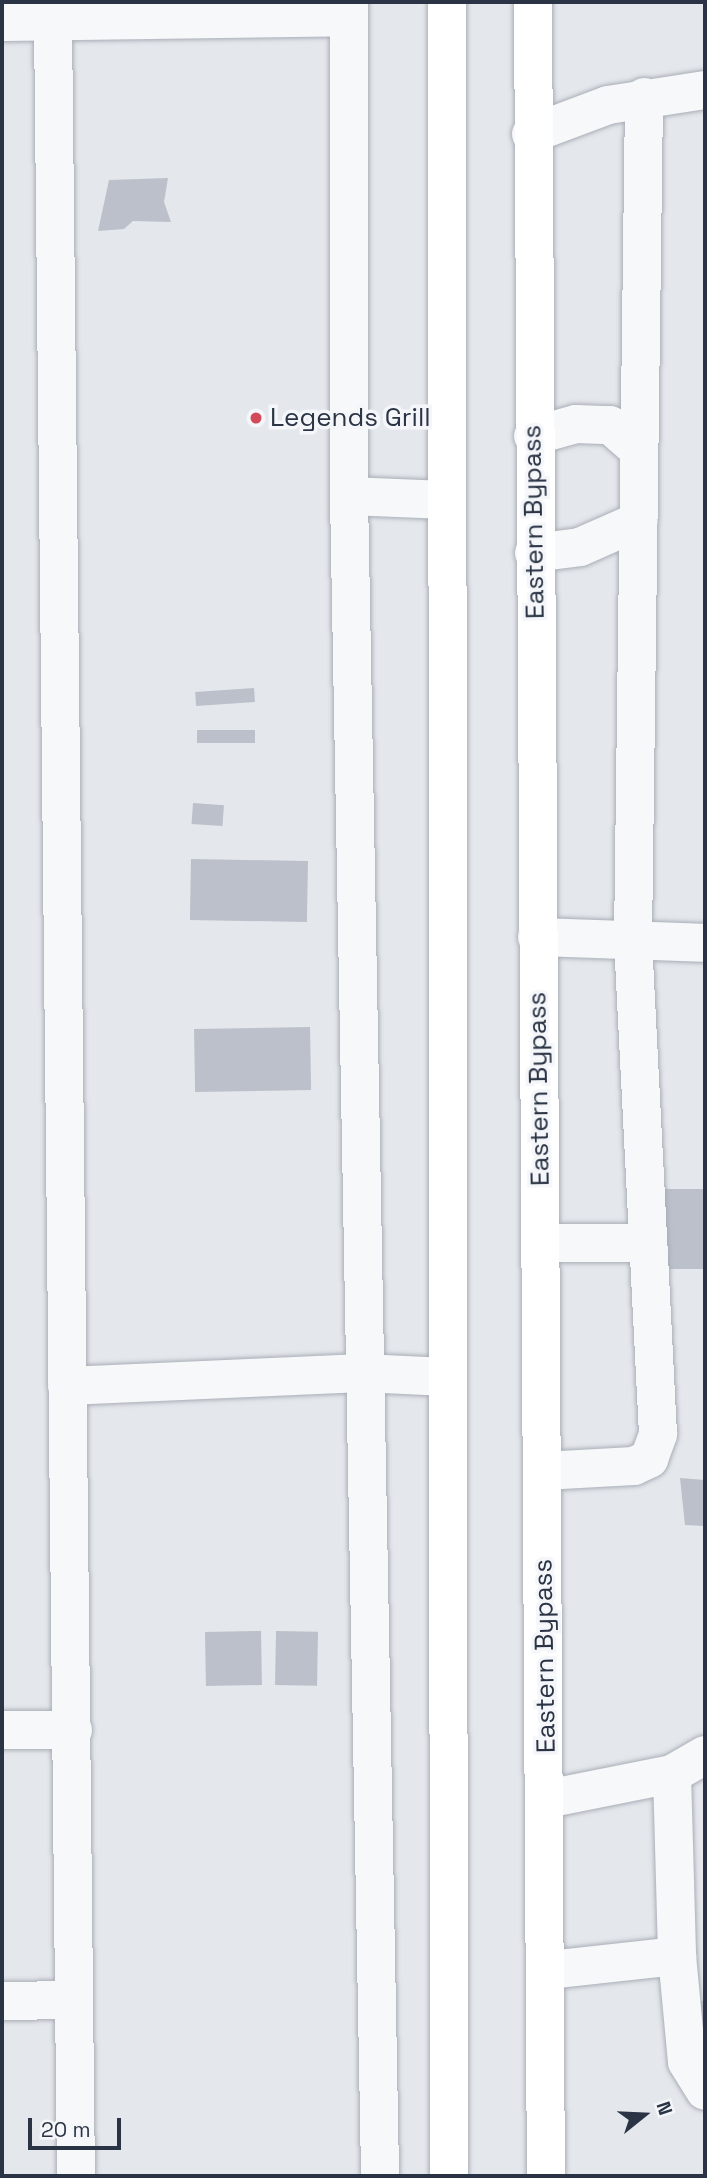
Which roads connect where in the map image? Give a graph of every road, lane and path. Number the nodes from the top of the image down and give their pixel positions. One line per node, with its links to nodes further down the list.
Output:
1 (447, 2): 13 (main road)
2 (533, 2): 9 (main road, Eastern Bypass)
3 (349, 9): 4 (street); 12 (street)
4 (184, 10): 5 (street)
5 (53, 21): 6 (street); 23 (street)
6 (2, 22)
7 (705, 90): 8 (street)
8 (644, 97): 9 (street); 11 (street)
9 (531, 134): 10 (main road, Eastern Bypass)
10 (533, 436): 11 (street); 15 (main road, Eastern Bypass)
11 (639, 450): 14 (street)
12 (349, 496): 13 (street); 21 (street)
13 (445, 500): 22 (main road)
14 (639, 521): 15 (street); 17 (street)
15 (534, 553): 16 (main road, Eastern Bypass)
16 (537, 937): 17 (street); 19 (main road, Eastern Bypass)
17 (633, 940): 18 (street); 20 (street)
18 (705, 943)
19 (541, 1243): 20 (street); 24 (main road, Eastern Bypass)
20 (648, 1243): 24 (street)
21 (363, 1373): 22 (street); 23 (street); 36 (street)
22 (447, 1377): 37 (main road)
23 (66, 1386): 26 (street)
24 (543, 1471): 29 (main road, Eastern Bypass)
25 (2, 1730): 26 (street)
26 (73, 1730): 32 (street)
27 (705, 1755): 28 (street)
28 (672, 1774): 29 (street); 30 (street)
29 (547, 1799): 31 (main road, Eastern Bypass)
30 (677, 1956): 31 (street); 34 (street)
31 (548, 1970): 38 (main road, Eastern Bypass)
32 (74, 2000): 33 (street); 35 (street)
33 (2, 2001)
34 (705, 2091)
35 (76, 2176)
36 (380, 2176)
37 (449, 2176)
38 (546, 2176)

